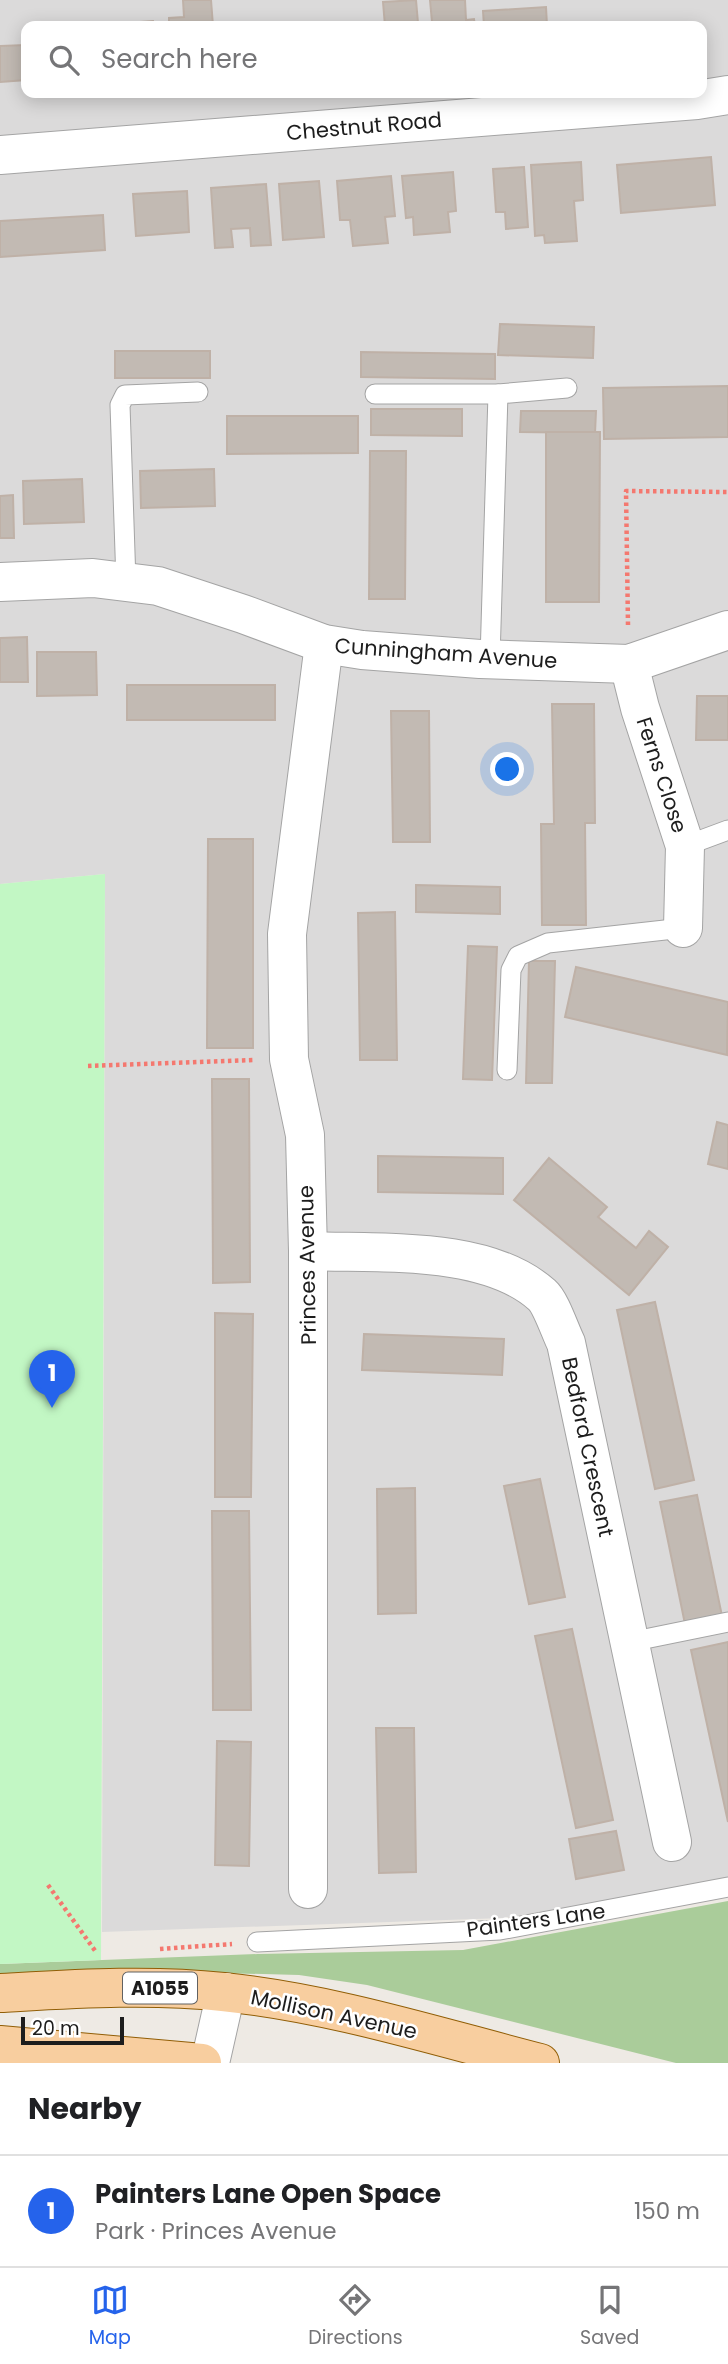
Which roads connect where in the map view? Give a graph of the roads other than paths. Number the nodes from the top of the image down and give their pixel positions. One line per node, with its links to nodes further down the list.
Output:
1 (728, 95): 2 (street, Chestnut Road)
2 (0, 155)
3 (567, 388): 6 (lane)
4 (198, 392): 8 (lane)
5 (376, 394): 6 (lane)
6 (498, 394): 11 (lane)
7 (0, 582): 8 (street, Cunningham Avenue)
8 (126, 582): 10 (street, Cunningham Avenue)
9 (728, 630): 12 (street, Cunningham Avenue)
10 (324, 645): 11 (street, Cunningham Avenue); 17 (street, Princes Avenue)
11 (490, 659): 12 (street, Cunningham Avenue)
12 (629, 664): 14 (street, Ferns Close)
13 (728, 830): 14 (lane)
14 (685, 846): 15 (street, Ferns Close)
15 (683, 928): 16 (lane)
16 (508, 1070)
17 (308, 1251): 19 (street, Bedford Crescent); 22 (street, Princes Avenue)
18 (728, 1622): 19 (lane)
19 (630, 1642): 20 (street, Bedford Crescent)
20 (672, 1842)
21 (728, 1888): 23 (lane, Painters Lane)
22 (308, 1889)
23 (257, 1942)
24 (226, 1992): 25 (main road, Mollison Avenue / A1055); 29 (street); 30 (main road, Mollison Avenue / A1055)
25 (0, 1993)
26 (0, 2045): 27 (main road)
27 (124, 2059): 28 (main road)
28 (202, 2063)
29 (210, 2063)
30 (540, 2063)

